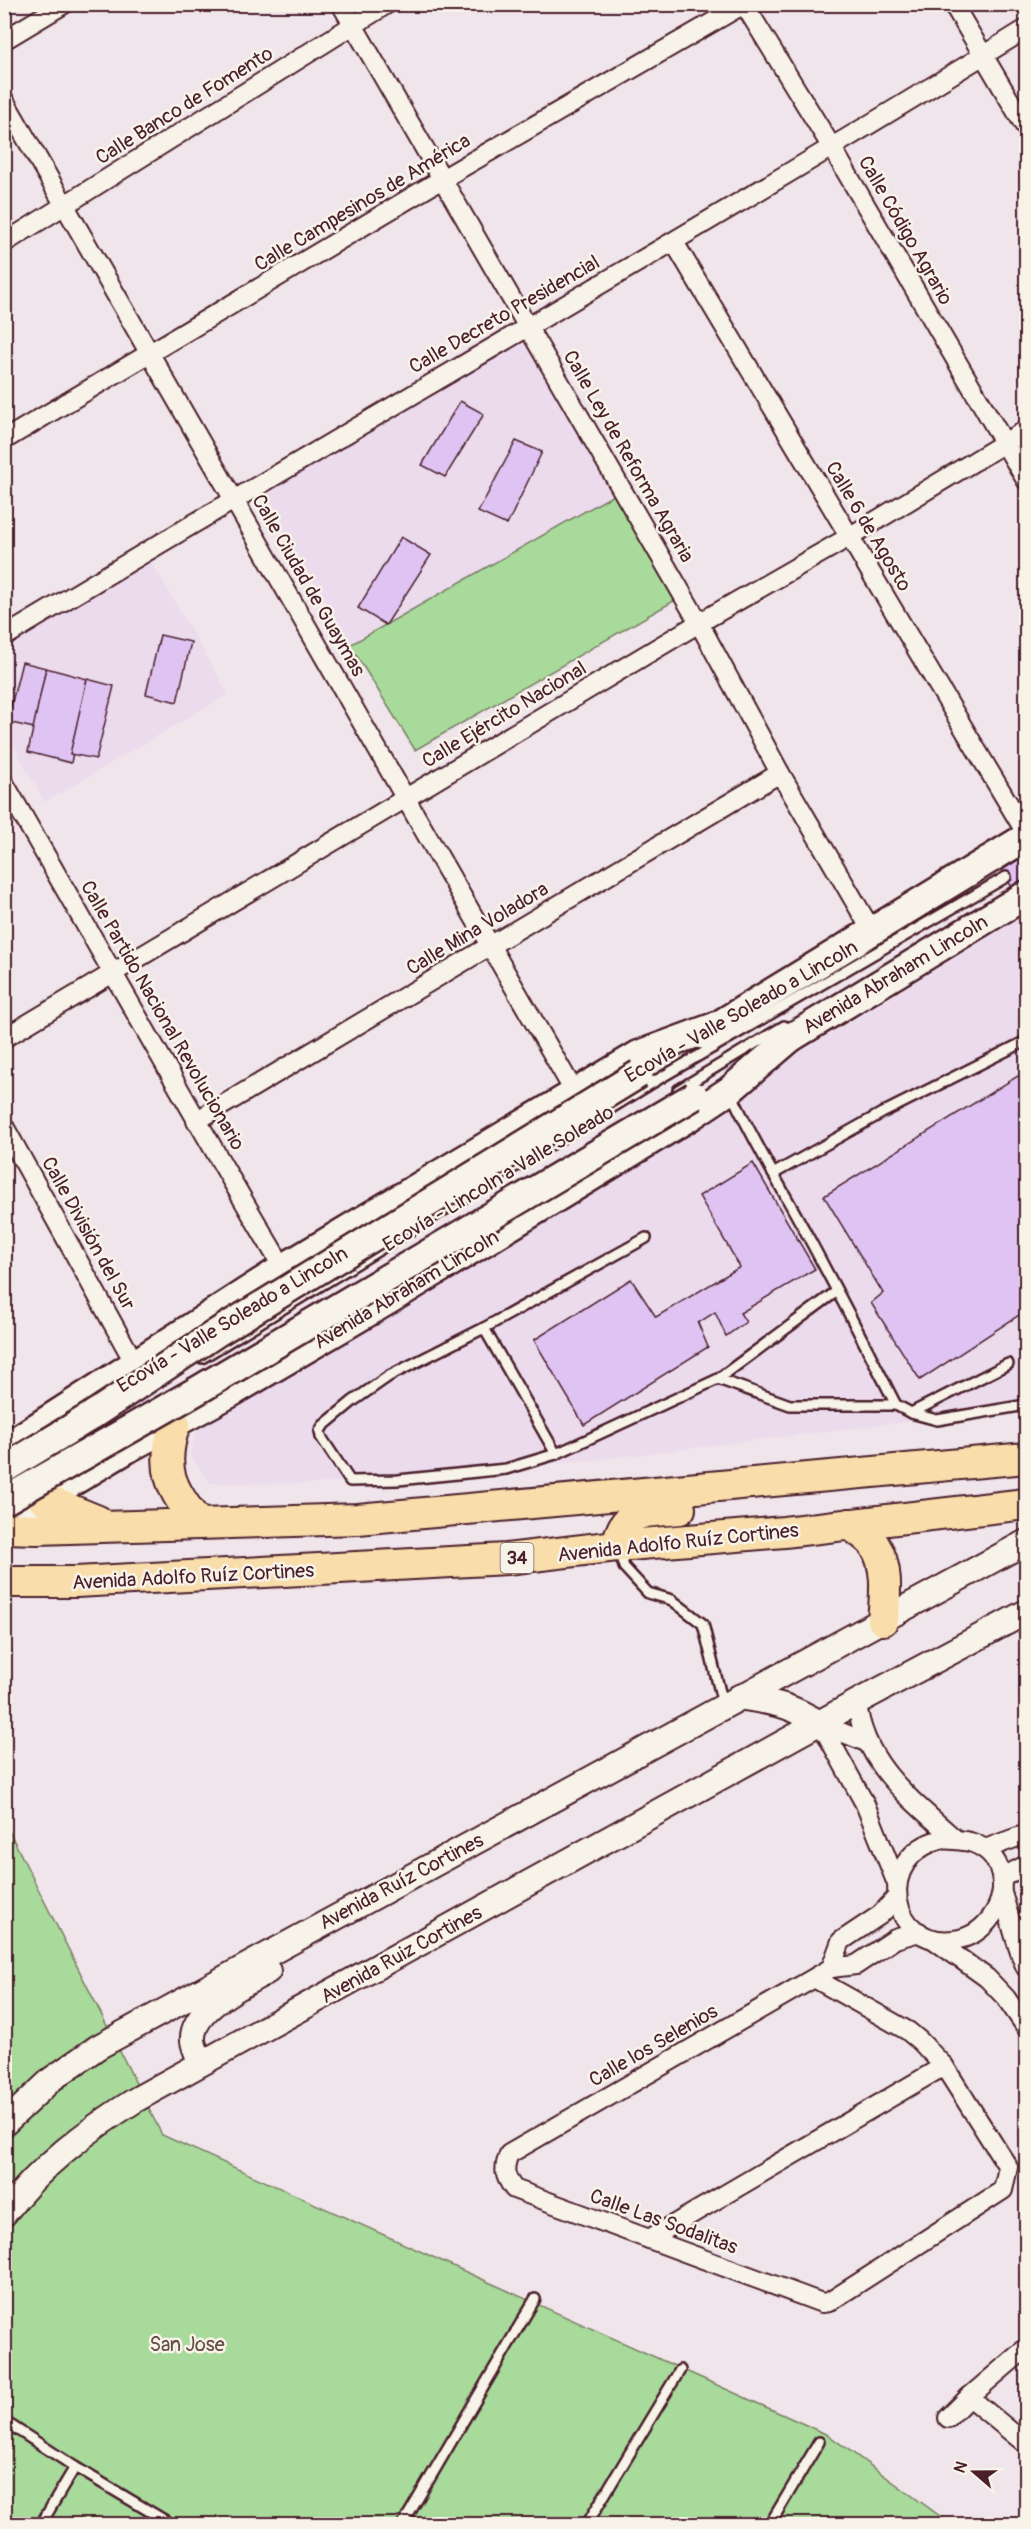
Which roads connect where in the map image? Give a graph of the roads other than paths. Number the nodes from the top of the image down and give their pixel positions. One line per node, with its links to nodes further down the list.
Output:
1 (64, 4): 8 (street)
2 (341, 4): 6 (street, Calle Ley de Reforma Agraria)
3 (387, 4): 6 (street, Calle Banco de Fomento)
4 (744, 4): 12 (street, Calle Código Agrario); 13 (street, Calle Campesinos de América)
5 (953, 4): 9 (street)
6 (352, 24): 13 (street, Calle Ley de Reforma Agraria); 14 (street, Calle Banco de Fomento)
7 (1026, 29): 9 (street, Calle Decreto Presidencial)
8 (4, 40)
9 (983, 56): 11 (street); 12 (street, Calle Decreto Presidencial)
10 (4, 100): 14 (street, Calle Ciudad de Guaymas)
11 (1026, 128)
12 (831, 146): 15 (street, Calle Decreto Presidencial); 21 (street, Calle Código Agrario)
13 (442, 180): 17 (street, Calle Ley de Reforma Agraria); 18 (street, Calle Campesinos de América)
14 (66, 206): 16 (street, Calle Banco de Fomento); 18 (street, Calle Ciudad de Guaymas)
15 (674, 242): 17 (street, Calle Decreto Presidencial); 24 (street, Calle 6 de Agosto)
16 (4, 243)
17 (528, 325): 23 (street, Calle Decreto Presidencial); 25 (street, Calle Ley de Reforma Agraria)
18 (152, 354): 20 (street, Calle Campesinos de América); 23 (street, Calle Ciudad de Guaymas)
19 (1026, 430): 21 (street, Calle Ejército Nacional)
20 (4, 441)
21 (1005, 443): 22 (street, Calle Código Agrario); 24 (street, Calle Ejército Nacional)
22 (1026, 480)
23 (234, 498): 26 (street, Calle Decreto Presidencial); 29 (street, Calle Ciudad de Guaymas)
24 (849, 537): 25 (street, Calle Ejército Nacional); 30 (street, Calle 6 de Agosto)
25 (699, 623): 27 (street, Calle Ley de Reforma Agraria); 29 (street, Calle Ejército Nacional)
26 (4, 637)
27 (780, 773): 33 (street, Calle Ley de Reforma Agraria); 34 (street, Calle Mina Voladora)
28 (4, 783): 35 (street, Calle Partido Nacional Revolucionario)
29 (406, 799): 34 (street, Calle Ciudad de Guaymas); 35 (street, Calle Ejército Nacional)
30 (1026, 835): 33 (main road)
31 (1006, 877): 50 (lane, Ecovía - Valle Soleado a Lincoln)
32 (1026, 894): 37 (main road, Avenida Abraham Lincoln)
33 (873, 933): 36 (main road)
34 (491, 946): 41 (street, Calle Ciudad de Guaymas); 42 (street, Calle Mina Voladora)
35 (115, 974): 38 (street, Calle Ejército Nacional); 42 (street, Calle Partido Nacional Revolucionario)
36 (718, 1025): 41 (main road, Avenida Abraham Lincoln); 65 (main road, bridge)
37 (796, 1027): 40 (main road, Avenida Abraham Lincoln); 65 (main road, Avenida Abraham Lincoln, bridge)
38 (4, 1038)
39 (1026, 1041): 44 (lane)
40 (730, 1090): 44 (lane); 59 (main road, Avenida Abraham Lincoln)
41 (575, 1093): 47 (main road, Avenida Abraham Lincoln)
42 (196, 1121): 47 (street, Calle Partido Nacional Revolucionario)
43 (4, 1126): 51 (street, Calle División del Sur)
44 (773, 1174): 48 (lane)
45 (646, 1238): 49 (lane)
46 (387, 1266): 60 (lane, Ecovía - Lincoln a Valle Soleado)
47 (283, 1268): 51 (main road, Avenida Abraham Lincoln)
48 (837, 1291): 53 (lane); 56 (lane)
49 (484, 1328): 62 (lane); 62 (lane)
50 (198, 1361)
51 (134, 1362): 54 (main road, Avenida Abraham Lincoln)
52 (1008, 1365): 58 (lane)
53 (718, 1379): 56 (lane); 62 (lane)
54 (90, 1393): 60 (main road); 65 (main road, Avenida Abraham Lincoln)
55 (137, 1398): 60 (lane, Ecovía - Valle Soleado a Lincoln)
56 (896, 1405): 58 (lane)
57 (1026, 1405): 58 (lane)
58 (911, 1413)
59 (175, 1424): 61 (main road, Avenida Abraham Lincoln); 67 (main road)
60 (93, 1434): 61 (main road); 65 (lane, Ecovía - Lincoln a Valle Soleado); 65 (lane, Ecovía - Valle Soleado a Lincoln)
61 (129, 1448): 65 (main road, Avenida Abraham Lincoln)
62 (556, 1454)
63 (1026, 1458): 64 (main road)
64 (813, 1477): 67 (main road); 72 (main road)
65 (13, 1482): 69 (main road, Avenida Abraham Lincoln); 70 (main road)
66 (1026, 1504): 68 (main road, Avenida Adolfo Ruíz Cortines / 34)
67 (199, 1524): 70 (main road)
68 (850, 1524): 72 (main road, Avenida Adolfo Ruíz Cortines / 34); 77 (main road)
69 (4, 1525): 70 (main road)
70 (112, 1526)
71 (1026, 1542): 77 (street, Avenida Ruíz Cortines)
72 (617, 1546): 75 (main road, Avenida Adolfo Ruíz Cortines / 34); 78 (lane)
73 (4, 1564): 75 (main road)
74 (4, 1582): 75 (main road, Avenida Adolfo Ruíz Cortines / 34)
75 (76, 1582)
76 (1026, 1612): 79 (street)
77 (883, 1620): 78 (street, Avenida Ruíz Cortines)
78 (731, 1702): 80 (street); 86 (street, Avenida Ruíz Cortines)
79 (857, 1702): 80 (street); 81 (street)
80 (821, 1724): 81 (street); 88 (street); 94 (street, Avenida Ruiz Cortines)
81 (866, 1742): 83 (street)
82 (1026, 1834): 84 (street)
83 (956, 1840): 84 (street); 88 (street)
84 (985, 1850): 87 (street)
85 (1026, 1865): 87 (street)
86 (430, 1866): 94 (street); 96 (street, Avenida Ruíz Cortines)
87 (1003, 1885): 89 (street); 91 (street)
88 (897, 1891): 89 (street); 90 (street)
89 (925, 1935): 90 (street, Calle los Selenios); 93 (street)
90 (831, 1968): 92 (street, Calle los Selenios)
91 (1026, 1968)
92 (814, 1978): 95 (street); 97 (street, Calle los Selenios)
93 (1026, 2027)
94 (201, 2063): 98 (street, Avenida Ruiz Cortines)
95 (944, 2066): 99 (street); 99 (street, Calle Las Sodalitas)
96 (4, 2124)
97 (504, 2167): 99 (street, Calle Las Sodalitas)
98 (4, 2214)
99 (649, 2239)
100 (535, 2299): 111 (lane)
101 (1026, 2348): 103 (street)
102 (680, 2370): 112 (lane)
103 (969, 2397): 104 (street); 107 (street)
104 (948, 2418)
105 (4, 2421): 108 (lane)
106 (819, 2442): 113 (lane)
107 (1026, 2444)
108 (75, 2467): 109 (lane); 110 (lane)
109 (41, 2524)
110 (171, 2524)
111 (403, 2524)
112 (588, 2524)
113 (770, 2524)

